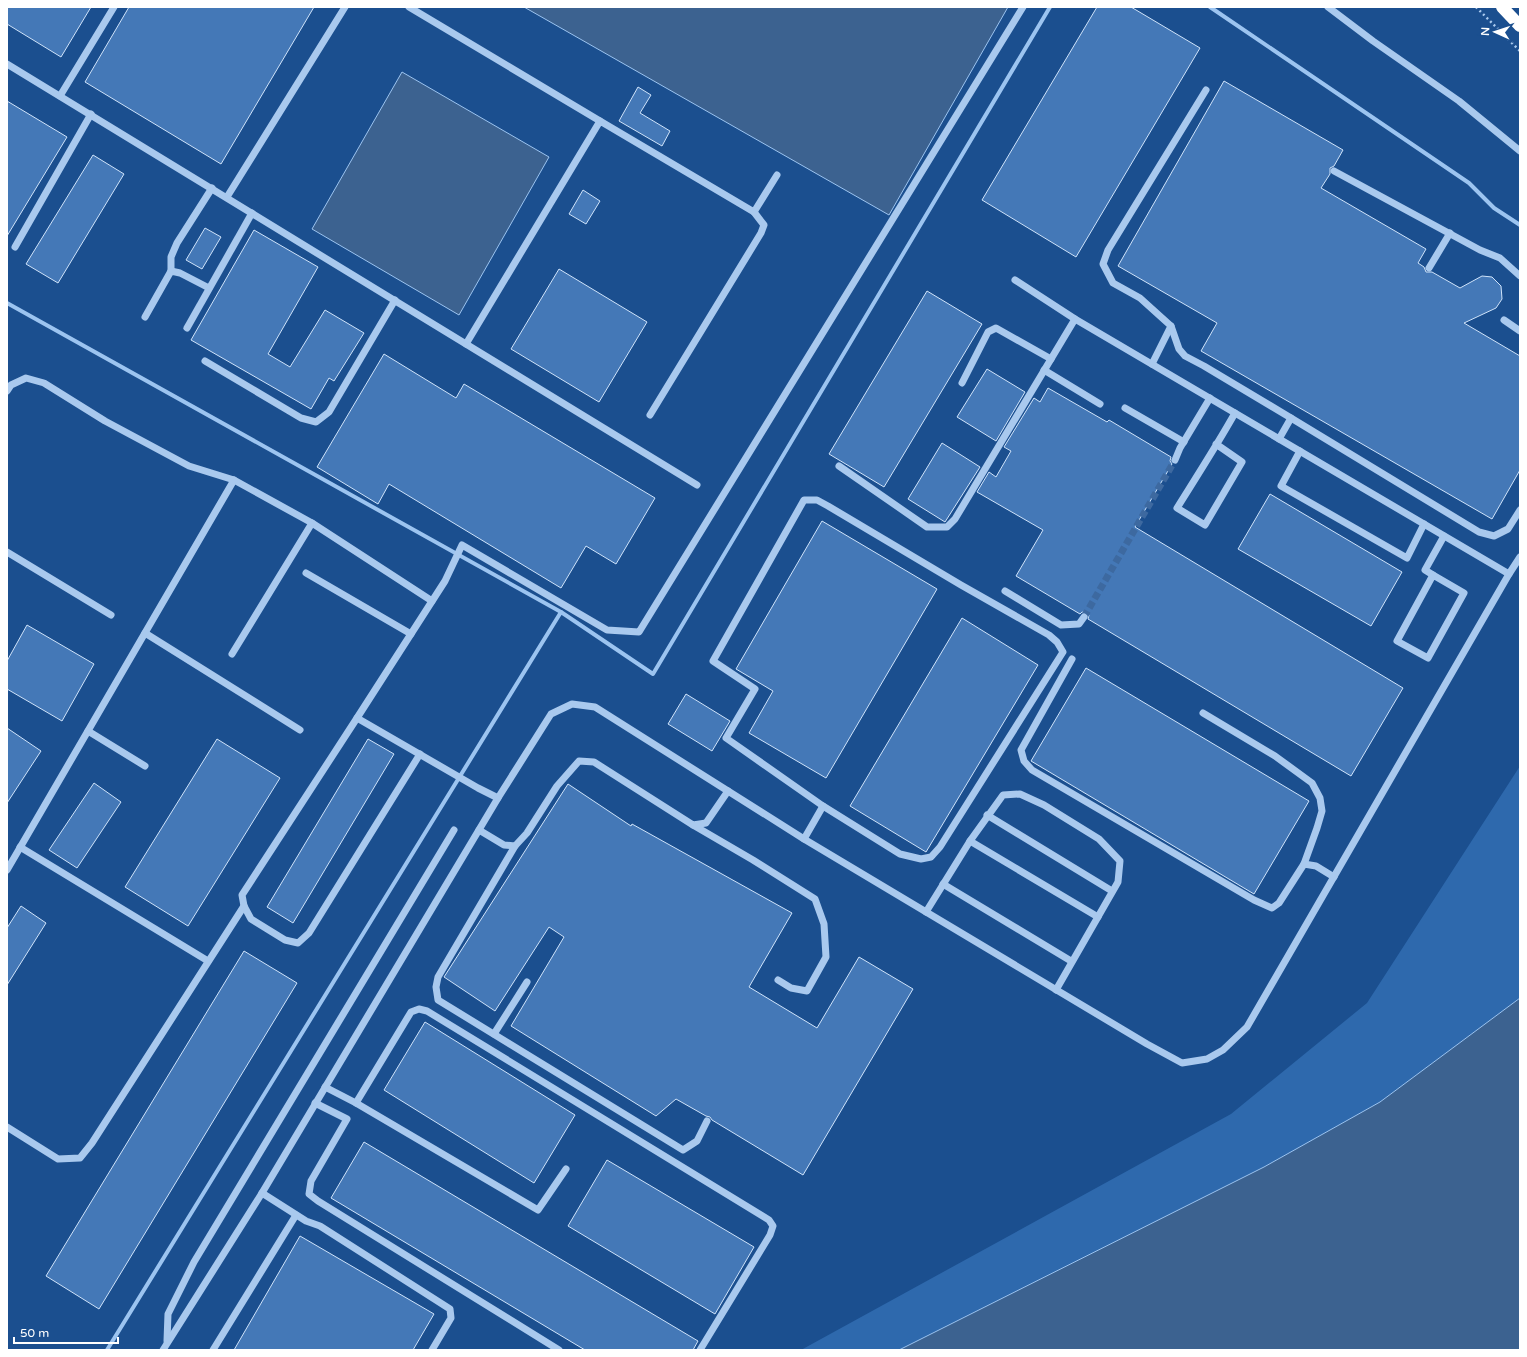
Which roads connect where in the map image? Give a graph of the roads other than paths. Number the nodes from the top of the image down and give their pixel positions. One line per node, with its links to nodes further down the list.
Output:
1 (114, 7): 10 (street)
2 (345, 7): 17 (street)
3 (409, 7): 12 (street)
4 (1023, 7): 65 (street)
5 (1328, 7): 13 (street)
6 (1502, 7): 7 (highway)
7 (1520, 26)
8 (7, 64): 10 (street)
9 (1206, 90): 31 (street)
10 (60, 96): 11 (street)
11 (91, 114): 16 (street); 21 (street)
12 (600, 121): 18 (street); 34 (street)
13 (1520, 151)
14 (1334, 171): 20 (street)
15 (777, 175): 18 (street)
16 (212, 188): 17 (street); 23 (street)
17 (227, 197): 19 (street)
18 (754, 212): 45 (street)
19 (252, 213): 26 (street); 27 (street)
20 (1450, 233): 22 (street); 24 (street)
21 (15, 247)
22 (1429, 268)
23 (171, 271): 26 (street); 28 (street)
24 (1520, 276)
25 (1015, 280): 29 (street)
26 (209, 288): 32 (street)
27 (395, 300): 34 (street); 36 (street)
28 (145, 317)
29 (1075, 319): 35 (street); 37 (street)
30 (1504, 320): 33 (street)
31 (1171, 326): 37 (street); 46 (street)
32 (187, 328)
33 (1520, 331)
34 (466, 344): 54 (street)
35 (1051, 359): 38 (street); 39 (street)
36 (205, 361)
37 (1152, 364): 41 (street)
38 (1044, 370): 42 (street); 52 (street)
39 (962, 383)
40 (7, 391): 53 (street)
41 (1210, 398): 44 (street); 48 (street)
42 (1100, 404)
43 (1125, 408): 48 (street)
44 (1235, 413): 47 (street); 49 (street)
45 (650, 415)
46 (1292, 418): 47 (street); 55 (street)
47 (1279, 439): 50 (street)
48 (1184, 442): 51 (street)
49 (1216, 444): 49 (street)
50 (1300, 451): 57 (street); 57 (street)
51 (1175, 460)
52 (839, 466)
53 (234, 480): 56 (street); 68 (street)
54 (697, 485)
55 (1520, 510)
56 (312, 523): 65 (street); 70 (street)
57 (1424, 524): 58 (street)
58 (1444, 536): 62 (street); 63 (street)
59 (7, 552): 66 (street)
60 (1520, 557): 62 (street)
61 (306, 573): 69 (street)
62 (1509, 574): 91 (street)
63 (1433, 575): 63 (street)
64 (1005, 591): 67 (street)
65 (432, 601): 69 (street)
66 (111, 615)
67 (1084, 616)
68 (145, 634): 74 (street); 75 (street)
69 (411, 634): 73 (street)
70 (232, 654)
71 (1072, 659): 89 (street)
72 (1203, 713): 89 (street)
73 (357, 718): 76 (street); 94 (street)
74 (300, 730)
75 (88, 731): 77 (street); 88 (street)
76 (420, 754): 79 (street); 94 (street)
77 (145, 766)
78 (728, 791): 79 (street); 82 (street); 85 (street)
79 (498, 798): 84 (street)
80 (823, 806): 80 (street); 85 (street)
81 (987, 816): 86 (street); 93 (street); 93 (street)
82 (693, 825): 87 (street); 99 (street)
83 (454, 830): 111 (street)
84 (479, 830): 87 (street); 103 (street)
85 (804, 838): 95 (street)
86 (970, 841): 92 (street); 96 (street)
87 (515, 846): 102 (street)
88 (20, 847): 90 (street); 97 (street)
89 (1304, 864): 91 (street)
90 (7, 870)
91 (1334, 877): 101 (street)
92 (943, 884): 95 (street); 98 (street)
93 (1112, 892): 96 (street)
94 (244, 906): 97 (street)
95 (926, 912): 101 (street)
96 (1098, 917): 98 (street)
97 (208, 961): 107 (street)
98 (1071, 961): 101 (street)
99 (778, 980)
100 (527, 982): 102 (street)
101 (1056, 990)
102 (494, 1034): 106 (street)
103 (325, 1087): 104 (street); 105 (street)
104 (315, 1103): 109 (street); 114 (street)
105 (356, 1103): 108 (street); 115 (street)
106 (707, 1121)
107 (7, 1127)
108 (566, 1169)
109 (262, 1193): 110 (street); 111 (street)
110 (296, 1215): 112 (street); 113 (street)
111 (164, 1347)
112 (213, 1350)
113 (432, 1350)
114 (559, 1350)
115 (700, 1350)

